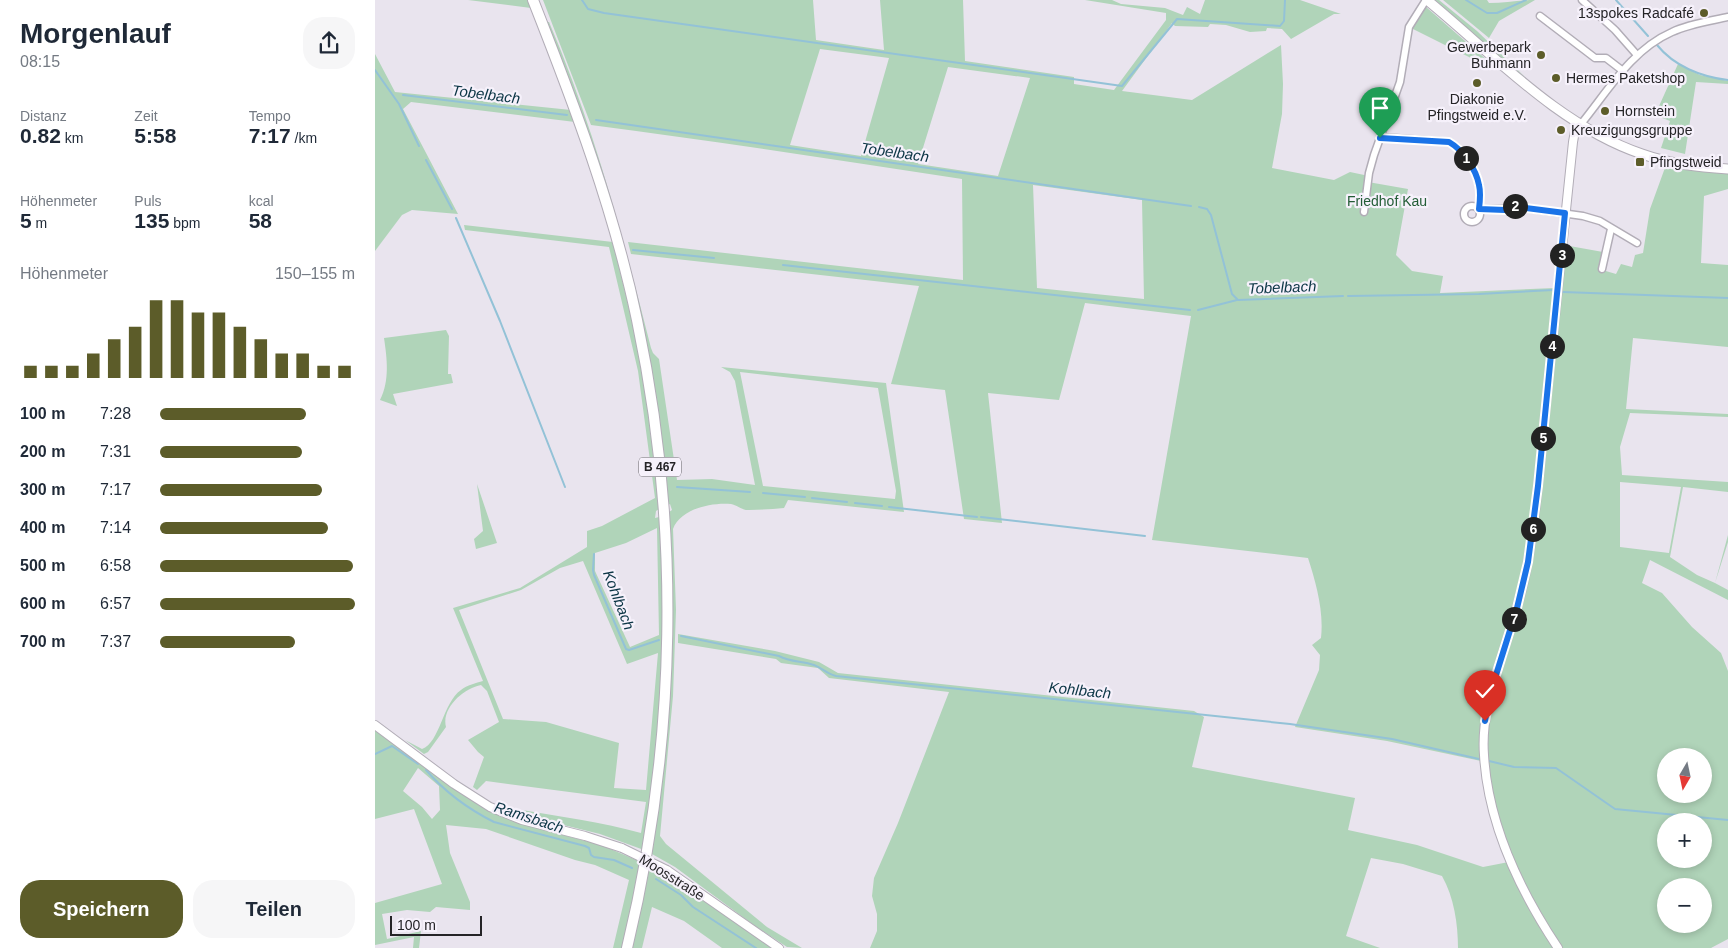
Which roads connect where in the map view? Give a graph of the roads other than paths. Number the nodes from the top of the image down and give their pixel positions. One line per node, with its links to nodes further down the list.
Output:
1 (533, 0): 17 (main road, B 467)
2 (1426, 0): 8 (main road); 9 (street)
3 (1581, 0): 6 (street)
4 (1540, 16): 7 (street)
5 (1728, 17): 6 (street)
6 (1637, 55): 7 (street)
7 (1623, 71): 8 (street)
8 (1581, 124): 10 (main road); 12 (street)
9 (1380, 138): 11 (street); 12 (street)
10 (1728, 171)
11 (1364, 212)
12 (1565, 213): 13 (street); 19 (street)
13 (1611, 229): 14 (street); 15 (street)
14 (1637, 243)
15 (1602, 269)
16 (375, 725): 18 (street, Moosstraße, bridge)
17 (627, 948)
18 (779, 948)
19 (1558, 948)

